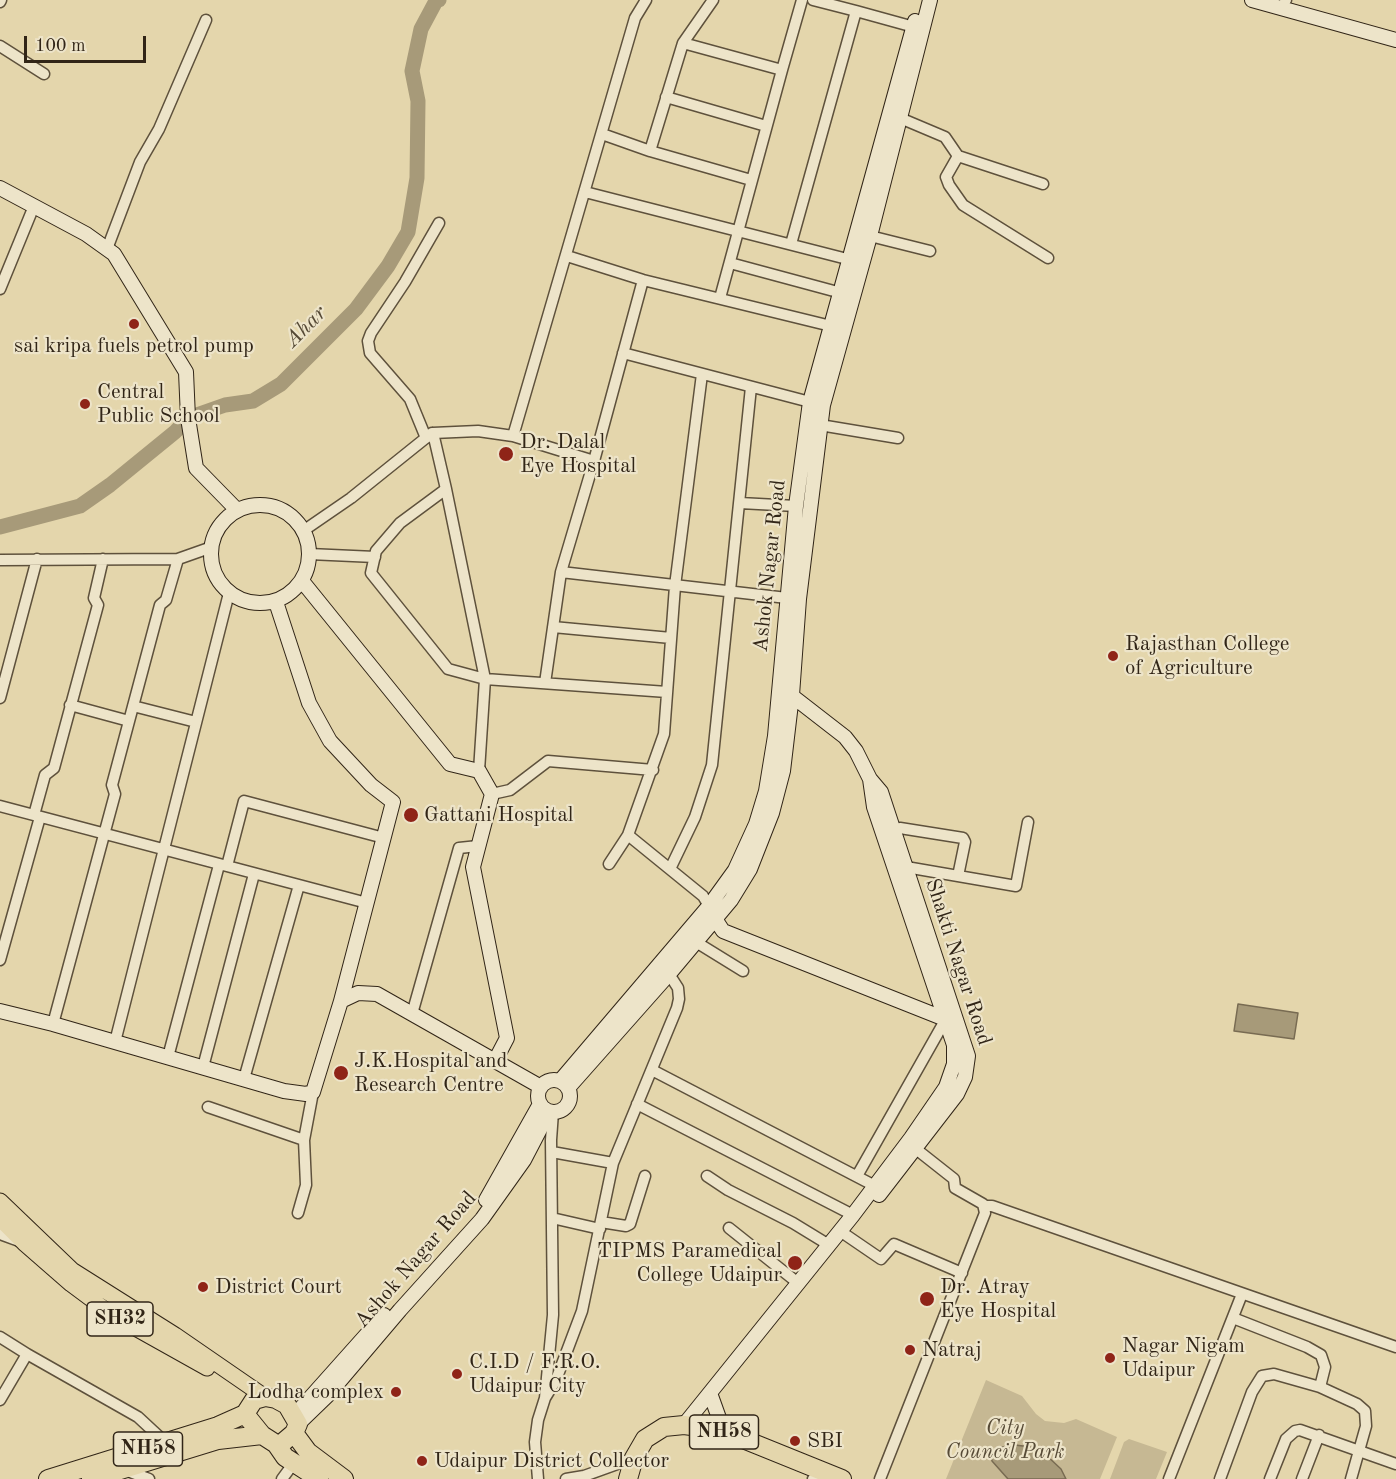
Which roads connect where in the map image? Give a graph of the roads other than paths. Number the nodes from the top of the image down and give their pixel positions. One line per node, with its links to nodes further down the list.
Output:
1 (713, 0): 14 (street)
2 (802, 0): 16 (street)
3 (813, 0): 9 (street)
4 (921, 0): 11 (street, Ashok Nagar Road)
5 (930, 0): 19 (street)
6 (1252, 0): 13 (street)
7 (1285, 0): 12 (street)
8 (640, 2): 21 (street)
9 (856, 11): 11 (street); 32 (street)
10 (206, 20): 33 (street)
11 (914, 27): 37 (street, Ashok Nagar Road)
12 (1396, 32)
13 (1396, 40)
14 (683, 43): 16 (street); 18 (street)
15 (0, 46): 17 (street)
16 (782, 70): 20 (street)
17 (44, 74)
18 (666, 97): 20 (street); 22 (street)
19 (900, 118): 23 (street); 31 (street)
20 (766, 126): 24 (street)
21 (602, 134): 22 (street); 27 (street)
22 (650, 151): 24 (street)
23 (958, 156): 25 (street); 36 (street)
24 (751, 180): 30 (street)
25 (1042, 184)
26 (0, 188): 28 (street)
27 (585, 192): 30 (street); 35 (street)
28 (34, 206): 33 (street); 40 (street)
29 (439, 223): 49 (street)
30 (738, 231): 32 (street); 38 (street)
31 (870, 236): 34 (street); 41 (street)
32 (791, 244): 37 (street)
33 (107, 249): 56 (street)
34 (930, 251)
35 (567, 256): 39 (street); 50 (street)
36 (1048, 258)
37 (851, 260): 41 (street, Ashok Nagar Road)
38 (730, 263): 41 (street); 42 (street)
39 (643, 280): 42 (street); 44 (street)
40 (0, 289)
41 (847, 294): 43 (street, Ashok Nagar Road); 48 (street)
42 (720, 298): 43 (street)
43 (831, 326): 47 (street, Ashok Nagar Road)
44 (623, 353): 45 (street); 52 (street)
45 (702, 374): 46 (street); 67 (street)
46 (752, 387): 47 (street); 54 (street)
47 (810, 402): 55 (street, Ashok Nagar Road)
48 (820, 425): 51 (street); 76 (street)
49 (430, 435): 50 (street); 53 (street); 57 (street)
50 (513, 436): 52 (street)
51 (898, 438)
52 (594, 460): 65 (street)
53 (446, 489): 60 (street); 74 (street)
54 (740, 503): 55 (street); 69 (street)
55 (796, 506): 70 (street, Ashok Nagar Road)
56 (237, 510): 57 (street); 58 (street)
57 (303, 531): 59 (street)
58 (212, 548): 63 (street); 68 (street)
59 (309, 554): 60 (street); 66 (street)
60 (375, 557): 74 (street)
61 (37, 559): 62 (street); 64 (street); 78 (street)
62 (103, 559): 63 (street); 79 (street)
63 (178, 559): 80 (street)
64 (0, 560)
65 (561, 572): 67 (street); 72 (street)
66 (302, 580): 71 (street); 84 (street)
67 (675, 586): 69 (street); 73 (street)
68 (229, 593): 71 (street); 82 (street)
69 (731, 593): 70 (street); 98 (street)
70 (787, 598): 76 (street, Ashok Nagar Road)
71 (276, 602): 92 (street)
72 (553, 627): 73 (street); 75 (street)
73 (671, 638): 77 (street)
74 (485, 679): 75 (street); 84 (street)
75 (545, 683): 77 (street)
76 (786, 691): 89 (street, Shakti Nagar Road); 103 (street, Ashok Nagar Road)
77 (667, 692): 83 (street)
78 (0, 698)
79 (70, 705): 81 (street); 87 (street)
80 (133, 706): 81 (street); 82 (street)
81 (129, 721): 90 (street)
82 (196, 722): 94 (street)
83 (653, 770): 85 (street); 91 (street)
84 (479, 771): 85 (street)
85 (492, 794): 93 (street)
86 (0, 806): 87 (street)
87 (37, 816): 90 (street); 105 (street)
88 (1028, 822): 100 (street)
89 (888, 831): 97 (street, Shakti Nagar Road); 100 (street); 110 (street, Shakti Nagar Road)
90 (104, 834): 94 (street); 112 (street)
91 (628, 835): 95 (street); 98 (street)
92 (384, 838): 96 (street); 102 (street)
93 (478, 846): 111 (street); 115 (street)
94 (164, 850): 96 (street); 113 (street)
95 (609, 864)
96 (223, 866): 99 (street); 114 (street)
97 (906, 867): 100 (street); 110 (street, Shakti Nagar Road)
98 (670, 869): 103 (street)
99 (254, 874): 101 (street); 116 (street)
100 (958, 876)
101 (299, 885): 102 (street); 118 (street)
102 (367, 903): 108 (street)
103 (712, 913): 104 (street); 110 (street); 119 (street, Ashok Nagar Road)
104 (696, 942): 106 (street); 107 (street)
105 (0, 960)
106 (743, 971)
107 (669, 974): 117 (street); 119 (street)
108 (341, 1001): 111 (street); 121 (street)
109 (0, 1011): 112 (street)
110 (947, 1013): 126 (street, Shakti Nagar Road); 131 (street); 132 (street, Shakti Nagar Road)
111 (412, 1014): 115 (street)
112 (53, 1024): 113 (street)
113 (115, 1042): 114 (street)
114 (168, 1057): 116 (street)
115 (495, 1061): 120 (street)
116 (203, 1067): 118 (street)
117 (652, 1070): 122 (street); 131 (street)
118 (244, 1079): 121 (street)
119 (564, 1085): 120 (street); 124 (street)
120 (540, 1087): 124 (street)
121 (313, 1092): 125 (street)
122 (638, 1104): 128 (street); 136 (street)
123 (208, 1107): 125 (street)
124 (547, 1110): 127 (street); 157 (street)
125 (304, 1140): 135 (street)
126 (916, 1149): 134 (street); 141 (street, Shakti Nagar Road)
127 (552, 1152): 128 (street); 137 (street)
128 (613, 1163): 139 (street)
129 (645, 1176): 139 (street)
130 (707, 1176): 144 (street)
131 (857, 1176): 132 (street)
132 (875, 1186): 136 (street, Shakti Nagar Road)
133 (0, 1201): 143 (main road)
134 (985, 1206): 145 (street); 147 (street)
135 (298, 1213)
136 (853, 1215): 141 (street, Shakti Nagar Road)
137 (552, 1218): 139 (street); 154 (street)
138 (0, 1219): 143 (main road, SH32)
139 (601, 1226): 154 (street)
140 (729, 1228): 146 (street)
141 (841, 1230): 144 (street, Shakti Nagar Road); 145 (street)
142 (0, 1234): 143 (street)
143 (31, 1240): 156 (main road, SH32)
144 (829, 1245): 146 (street, Shakti Nagar Road)
145 (962, 1273): 180 (street)
146 (798, 1284): 153 (street, Shakti Nagar Road)
147 (1242, 1294): 148 (street); 150 (street)
148 (1233, 1318): 152 (street); 181 (street)
149 (0, 1337): 151 (street)
150 (1396, 1347)
151 (27, 1354): 155 (street); 162 (street)
152 (1320, 1387): 163 (street); 182 (street)
153 (710, 1393): 158 (street, Shakti Nagar Road); 159 (street)
154 (545, 1398): 174 (street)
155 (0, 1400)
156 (254, 1403): 157 (highway); 161 (highway); 162 (highway, NH58)
157 (295, 1425): 161 (highway, NH58); 173 (highway)
158 (684, 1425): 159 (highway, NH58); 164 (highway, NH58)
159 (724, 1432): 179 (highway, NH58)
160 (1319, 1435): 163 (street); 183 (street); 184 (street)
161 (269, 1439): 165 (highway); 167 (highway, NH58)
162 (165, 1443): 168 (highway, NH58)
163 (1359, 1450): 166 (street); 185 (street)
164 (633, 1458): 175 (street); 176 (highway, NH58)
165 (293, 1464): 171 (street); 172 (highway)
166 (1396, 1464)
167 (124, 1470): 169 (highway, NH58); 170 (street)
168 (48, 1479)
169 (91, 1479)
170 (149, 1479)
171 (282, 1479)
172 (319, 1479)
173 (344, 1479)
174 (538, 1479)
175 (566, 1479)
176 (628, 1479)
177 (640, 1479): 178 (highway, NH58)
178 (814, 1479)
179 (842, 1479)
180 (880, 1479)
181 (1168, 1479)
182 (1220, 1479)
183 (1270, 1479)
184 (1302, 1479)
185 (1351, 1479)

